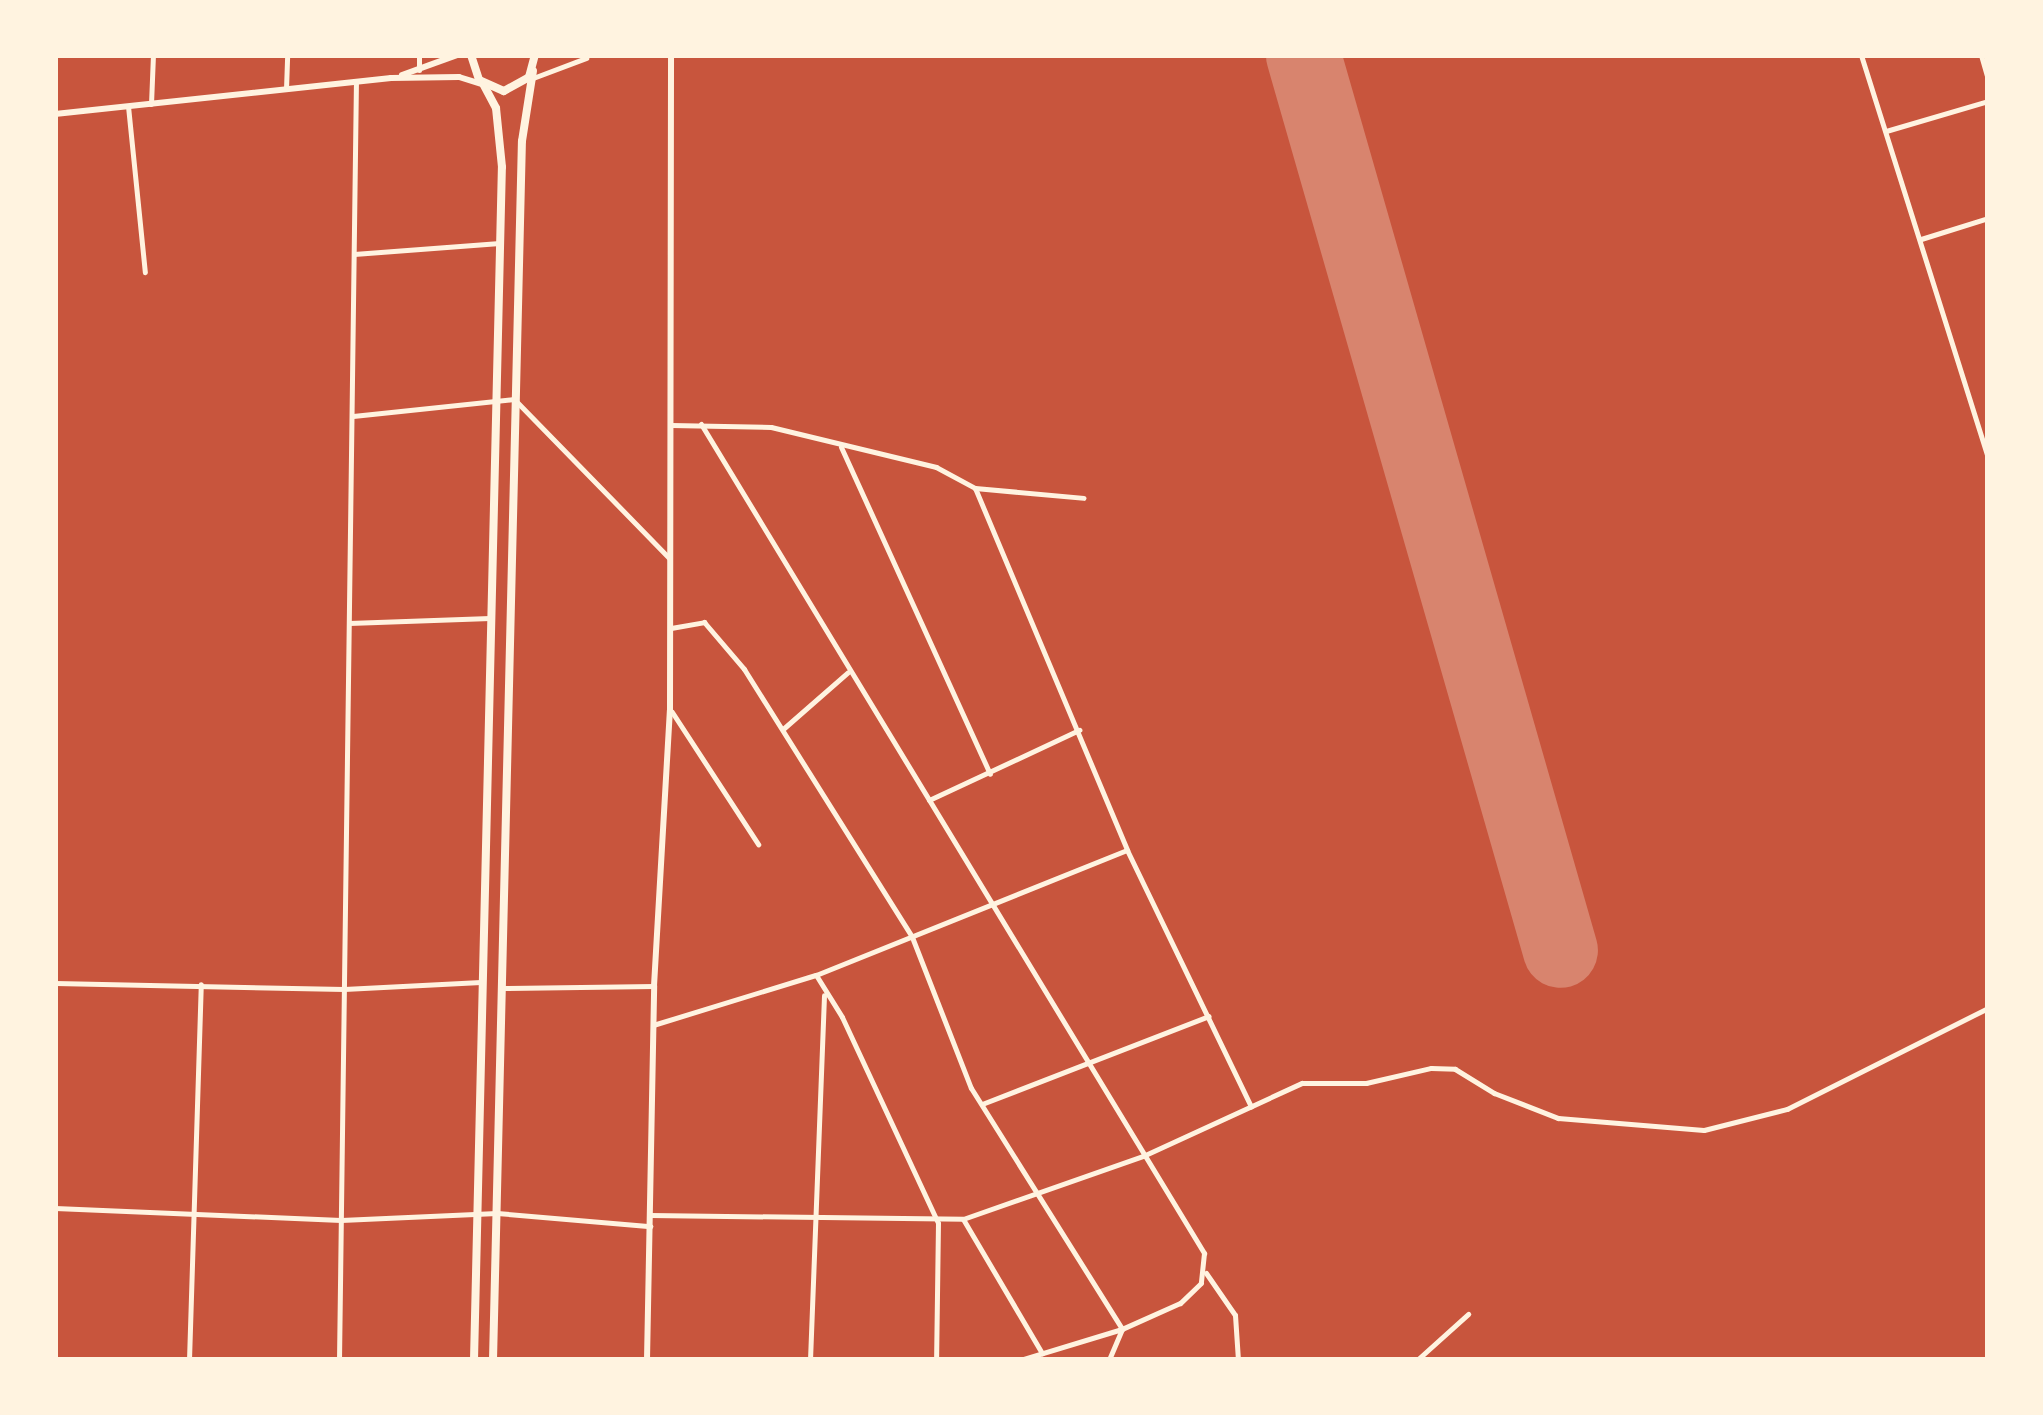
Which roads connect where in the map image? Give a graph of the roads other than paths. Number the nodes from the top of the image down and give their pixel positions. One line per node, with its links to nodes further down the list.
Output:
1 (153, 55): 23 (street)
2 (287, 55): 21 (street)
3 (419, 55): 15 (street)
4 (457, 55): 15 (street)
5 (470, 55): 20 (main road)
6 (535, 55): 17 (main road)
7 (570, 55): 14 (street)
8 (636, 55): 14 (street)
9 (671, 55): 35 (street)
10 (680, 55): 11 (street)
11 (719, 55)
12 (1862, 55): 26 (street)
13 (1981, 55): 18 (street)
14 (586, 58): 17 (street)
15 (419, 70): 16 (street)
16 (391, 78): 19 (street); 20 (street)
17 (529, 78): 20 (main road); 32 (main road)
18 (1988, 78)
19 (356, 82): 21 (street); 30 (street)
20 (484, 84): 29 (main road)
21 (286, 90): 23 (street)
22 (1988, 101): 26 (street)
23 (151, 104): 24 (street)
24 (128, 106): 25 (street); 31 (street)
25 (55, 114)
26 (1886, 132): 28 (street)
27 (1988, 218): 28 (street)
28 (1921, 240): 38 (street)
29 (500, 243): 30 (street); 33 (main road)
30 (354, 254): 34 (street)
31 (145, 272)
32 (514, 400): 33 (street); 41 (street); 60 (main road)
33 (494, 402): 34 (street); 42 (main road)
34 (352, 416): 43 (street)
35 (671, 424): 36 (street); 41 (street)
36 (701, 424): 37 (street); 45 (street)
37 (840, 447): 39 (street); 49 (street)
38 (1988, 459)
39 (975, 488): 40 (street); 48 (street)
40 (1084, 498)
41 (671, 560): 44 (street)
42 (490, 618): 43 (street); 56 (main road)
43 (349, 623): 61 (street)
44 (670, 628): 46 (street); 47 (street)
45 (848, 672): 47 (street); 50 (street)
46 (670, 710): 51 (street); 59 (street)
47 (783, 729): 54 (street)
48 (1079, 730): 49 (street); 52 (street)
49 (990, 774): 50 (street)
50 (928, 800): 53 (street)
51 (758, 844)
52 (1127, 850): 53 (street); 64 (street)
53 (996, 907): 54 (street); 66 (street)
54 (912, 937): 55 (street); 67 (street)
55 (816, 975): 62 (street); 65 (street)
56 (481, 982): 61 (street); 73 (main road)
57 (55, 984): 58 (street)
58 (200, 984): 61 (street); 74 (street)
59 (654, 986): 60 (street); 65 (street)
60 (501, 988): 72 (main road)
61 (344, 989): 78 (street)
62 (824, 995): 76 (street); 79 (street)
63 (1988, 1008): 68 (street)
64 (1209, 1016): 66 (street); 68 (street)
65 (654, 1025): 75 (street)
66 (1086, 1062): 67 (street); 69 (street)
67 (982, 1104): 70 (street)
68 (1251, 1108): 69 (street)
69 (1143, 1156): 70 (street); 81 (street)
70 (1040, 1194): 77 (street); 83 (street)
71 (55, 1208): 74 (street)
72 (497, 1213): 73 (street); 80 (street); 88 (main road)
73 (478, 1214): 78 (street); 87 (main road)
74 (192, 1215): 78 (street); 85 (street)
75 (650, 1215): 76 (street); 80 (street)
76 (813, 1219): 79 (street); 90 (street)
77 (962, 1219): 79 (street); 84 (street)
78 (341, 1220): 86 (street)
79 (938, 1222): 91 (street)
80 (650, 1226): 89 (street)
81 (1206, 1273): 83 (street); 94 (street)
82 (1468, 1314): 95 (street)
83 (1122, 1329): 84 (street); 93 (street)
84 (1042, 1353): 92 (street)
85 (190, 1360)
86 (339, 1360)
87 (474, 1360)
88 (493, 1360)
89 (647, 1360)
90 (810, 1360)
91 (936, 1360)
92 (1020, 1360)
93 (1110, 1360)
94 (1238, 1360)
95 (1417, 1360)

